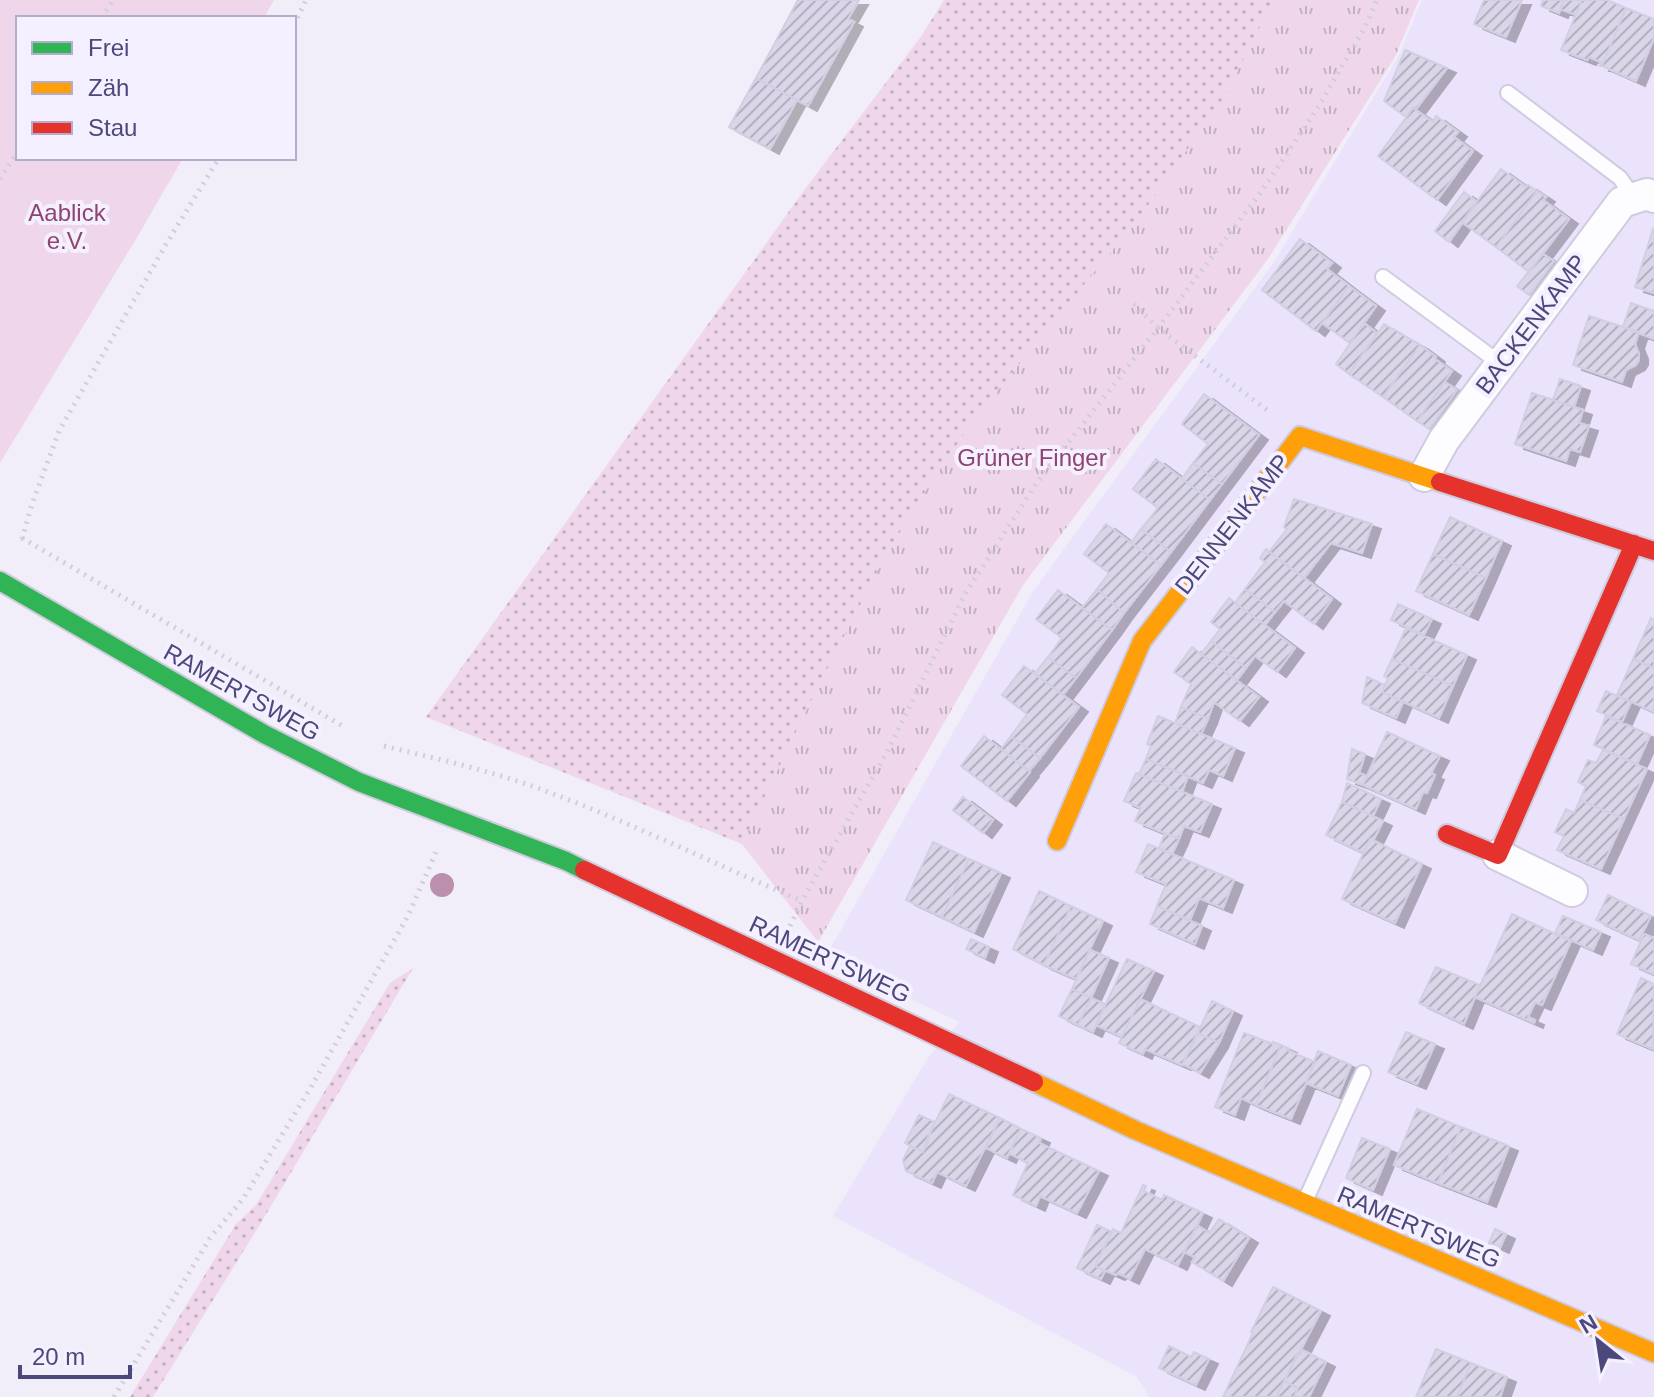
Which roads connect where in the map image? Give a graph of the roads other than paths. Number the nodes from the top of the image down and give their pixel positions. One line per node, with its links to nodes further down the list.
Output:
1 (1508, 93): 2 (lane)
2 (1644, 197): 4 (street, BACKENKAMP)
3 (1383, 277): 4 (lane)
4 (1501, 364): 5 (street, BACKENKAMP)
5 (1424, 476): 6 (street, DENNENKAMP); 10 (street, DENNENKAMP)
6 (1634, 544): 7 (street, DENNENKAMP); 11 (street)
7 (1654, 551)
8 (0, 581): 14 (street, RAMERTSWEG)
9 (1447, 834): 11 (street)
10 (1057, 841)
11 (1498, 855): 12 (street)
12 (1572, 891)
13 (1363, 1073): 14 (lane)
14 (1304, 1203): 15 (street, RAMERTSWEG)
15 (1654, 1353)

